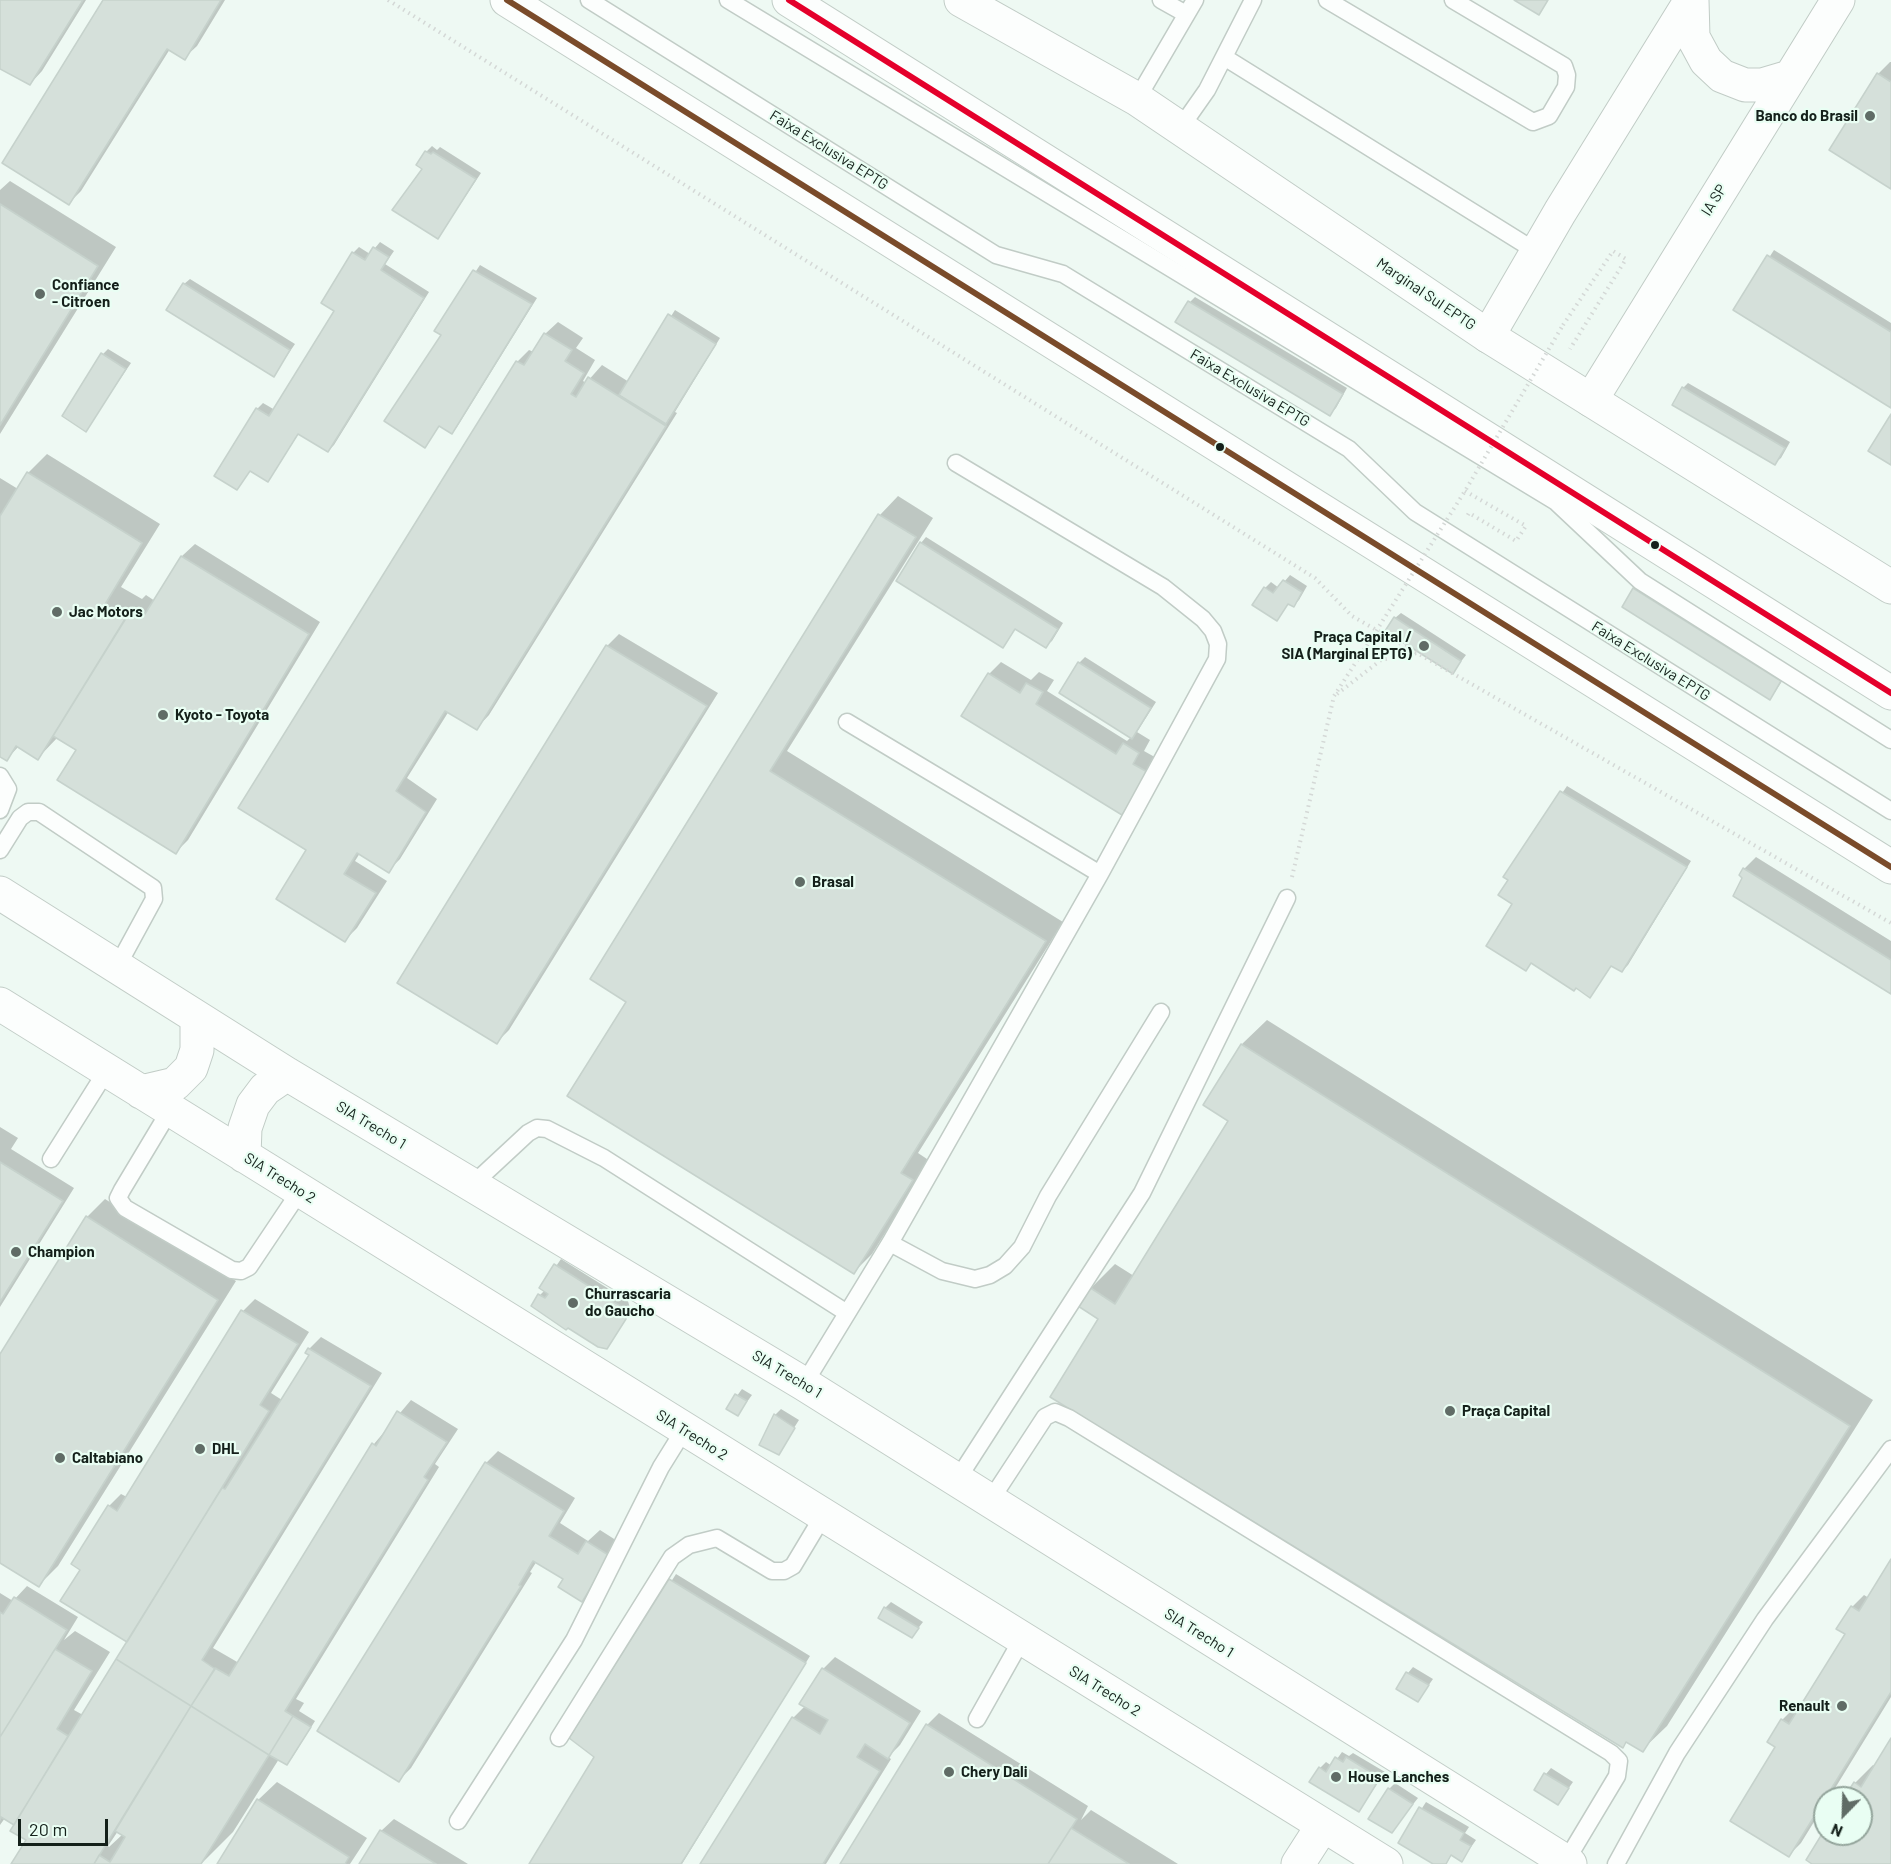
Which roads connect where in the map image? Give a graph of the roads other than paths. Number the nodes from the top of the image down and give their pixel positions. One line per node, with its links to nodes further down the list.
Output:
1 (507, 0): 29 (main road)
2 (589, 0): 27 (lane, Faixa Exclusiva EPTG)
3 (728, 0): 24 (lane)
4 (789, 0): 22 (main road)
5 (961, 0): 15 (main road, Marginal Sul EPTG)
6 (1161, 0): 12 (lane)
7 (1253, 0): 13 (lane)
8 (1327, 0): 9 (lane)
9 (1453, 0)
10 (1692, 0): 14 (main road); 17 (main road)
11 (1838, 0): 14 (main road, IA SP)
12 (1190, 7): 15 (lane)
13 (1224, 57): 16 (lane); 17 (lane)
14 (1789, 77): 19 (main road, IA SP)
15 (1137, 99): 16 (main road, Marginal Sul EPTG)
16 (1181, 127): 18 (main road, Marginal Sul EPTG)
17 (1537, 252): 18 (main road)
18 (1488, 336): 19 (main road, Marginal Sul EPTG)
19 (1591, 400): 21 (main road, Marginal Sul EPTG)
20 (956, 463): 30 (lane)
21 (1891, 587)
22 (1891, 693)
23 (847, 722): 30 (lane)
24 (1891, 740)
25 (0, 776): 26 (lane)
26 (0, 810)
27 (1891, 811)
28 (0, 850): 33 (lane)
29 (1891, 867)
30 (1100, 874): 45 (lane)
31 (0, 893): 33 (main road, SIA Trecho 1)
32 (1287, 898): 50 (lane)
33 (117, 967): 36 (main road, SIA Trecho 1)
34 (0, 1004): 37 (main road, SIA Trecho 2)
35 (1161, 1012): 45 (lane)
36 (197, 1018): 38 (main road, SIA Trecho 1); 39 (main road)
37 (107, 1070): 39 (main road, SIA Trecho 2); 42 (lane)
38 (287, 1074): 41 (main road); 43 (main road, SIA Trecho 1)
39 (141, 1092): 40 (main road, SIA Trecho 2)
40 (170, 1110): 41 (main road, SIA Trecho 2); 44 (lane)
41 (244, 1156): 44 (main road, SIA Trecho 2)
42 (51, 1159)
43 (472, 1185): 46 (lane); 47 (main road, SIA Trecho 1)
44 (300, 1191): 48 (main road, SIA Trecho 2)
45 (890, 1243): 46 (lane)
46 (847, 1313): 47 (lane)
47 (804, 1384): 50 (main road, SIA Trecho 1)
48 (684, 1430): 52 (main road, SIA Trecho 2); 56 (lane)
49 (1891, 1449): 61 (lane)
50 (957, 1480): 51 (main road, SIA Trecho 1)
51 (990, 1501): 58 (main road, SIA Trecho 1); 58 (lane)
52 (822, 1516): 53 (main road, SIA Trecho 2); 55 (lane)
53 (1022, 1639): 54 (lane); 57 (main road, SIA Trecho 2)
54 (977, 1719)
55 (559, 1738)
56 (458, 1821)
57 (1323, 1825): 59 (main road); 60 (main road, SIA Trecho 2)
58 (1568, 1863)
59 (1298, 1864)
60 (1386, 1864)
61 (1616, 1864)

